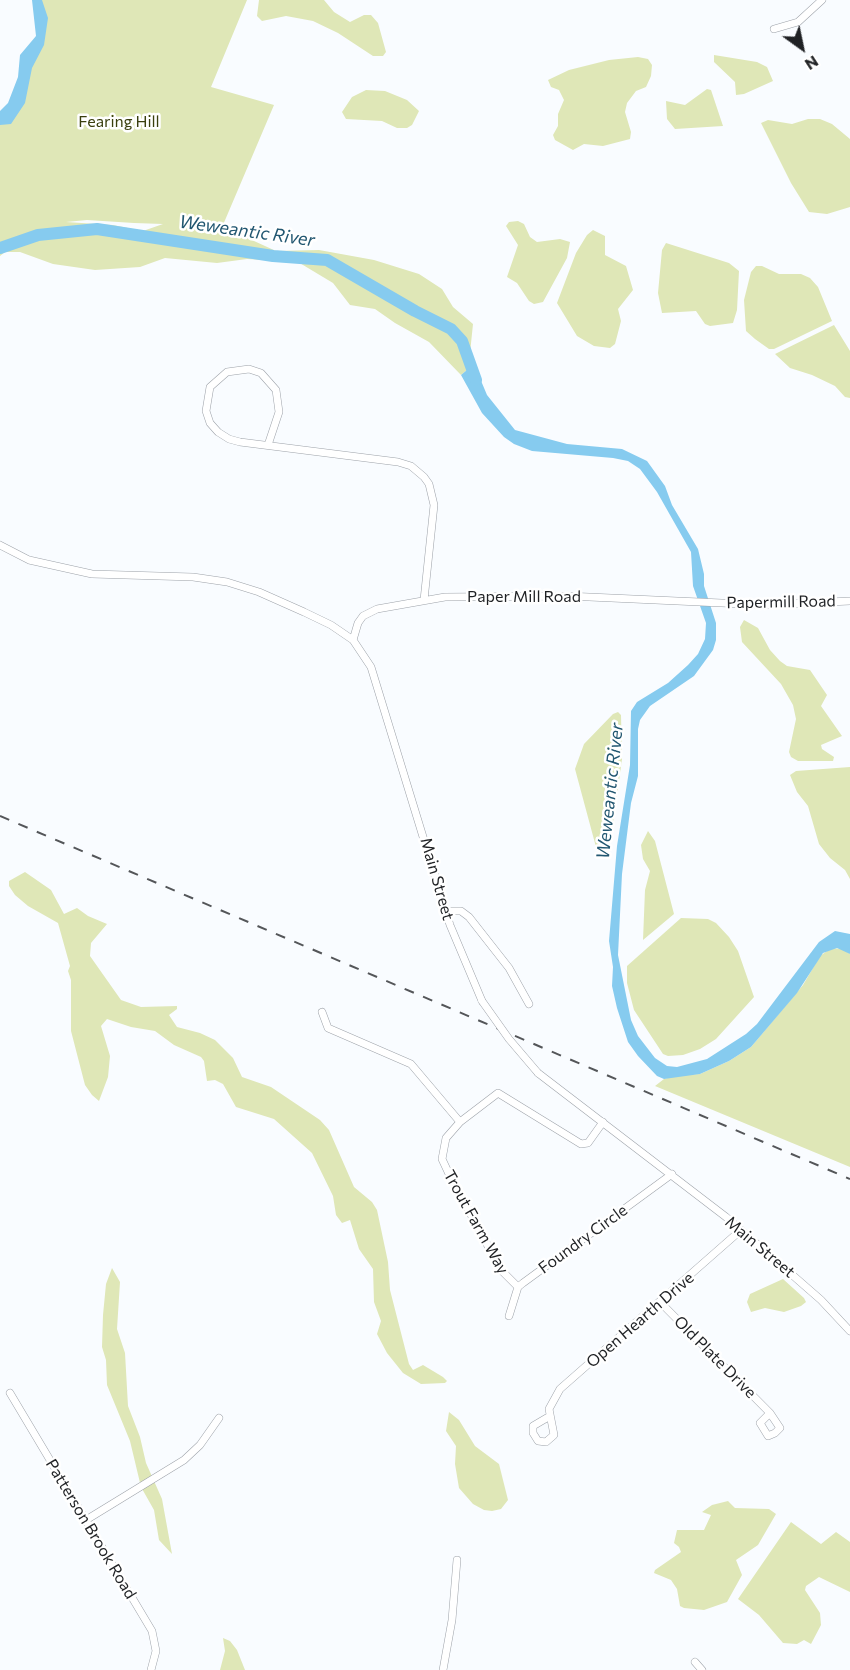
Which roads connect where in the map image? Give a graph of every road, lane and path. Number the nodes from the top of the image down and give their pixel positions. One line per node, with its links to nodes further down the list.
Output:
1 (822, 0): 2 (street)
2 (774, 29)
3 (268, 445): 3 (street); 5 (street)
4 (0, 545): 8 (street, Main Street)
5 (424, 600): 7 (street, Paper Mill Road); 8 (street, Paper Mill Road)
6 (850, 601): 7 (street, Papermill Road)
7 (713, 602)
8 (353, 640): 9 (street, Main Street)
9 (446, 911): 10 (street); 13 (street, Main Street, bridge)
10 (529, 1004)
11 (322, 1012): 12 (street)
12 (460, 1122): 13 (street, Trout Farm Way); 16 (street, Trout Farm Way)
13 (603, 1122): 14 (street, Main Street)
14 (672, 1174): 15 (street, Main Street); 16 (street, Foundry Circle)
15 (741, 1230): 17 (street, Open Hearth Drive); 19 (street, Main Street)
16 (518, 1287): 18 (street)
17 (660, 1302): 21 (street, Old Plate Drive); 22 (street, Open Hearth Drive)
18 (509, 1316)
19 (850, 1331)
20 (10, 1393): 24 (street, Patterson Brook Road)
21 (770, 1413)
22 (550, 1416)
23 (219, 1418): 24 (street)
24 (86, 1520): 27 (street, Patterson Brook Road)
25 (457, 1560): 28 (street)
26 (695, 1662): 29 (street)
27 (151, 1670)
28 (443, 1670)
29 (702, 1670)

